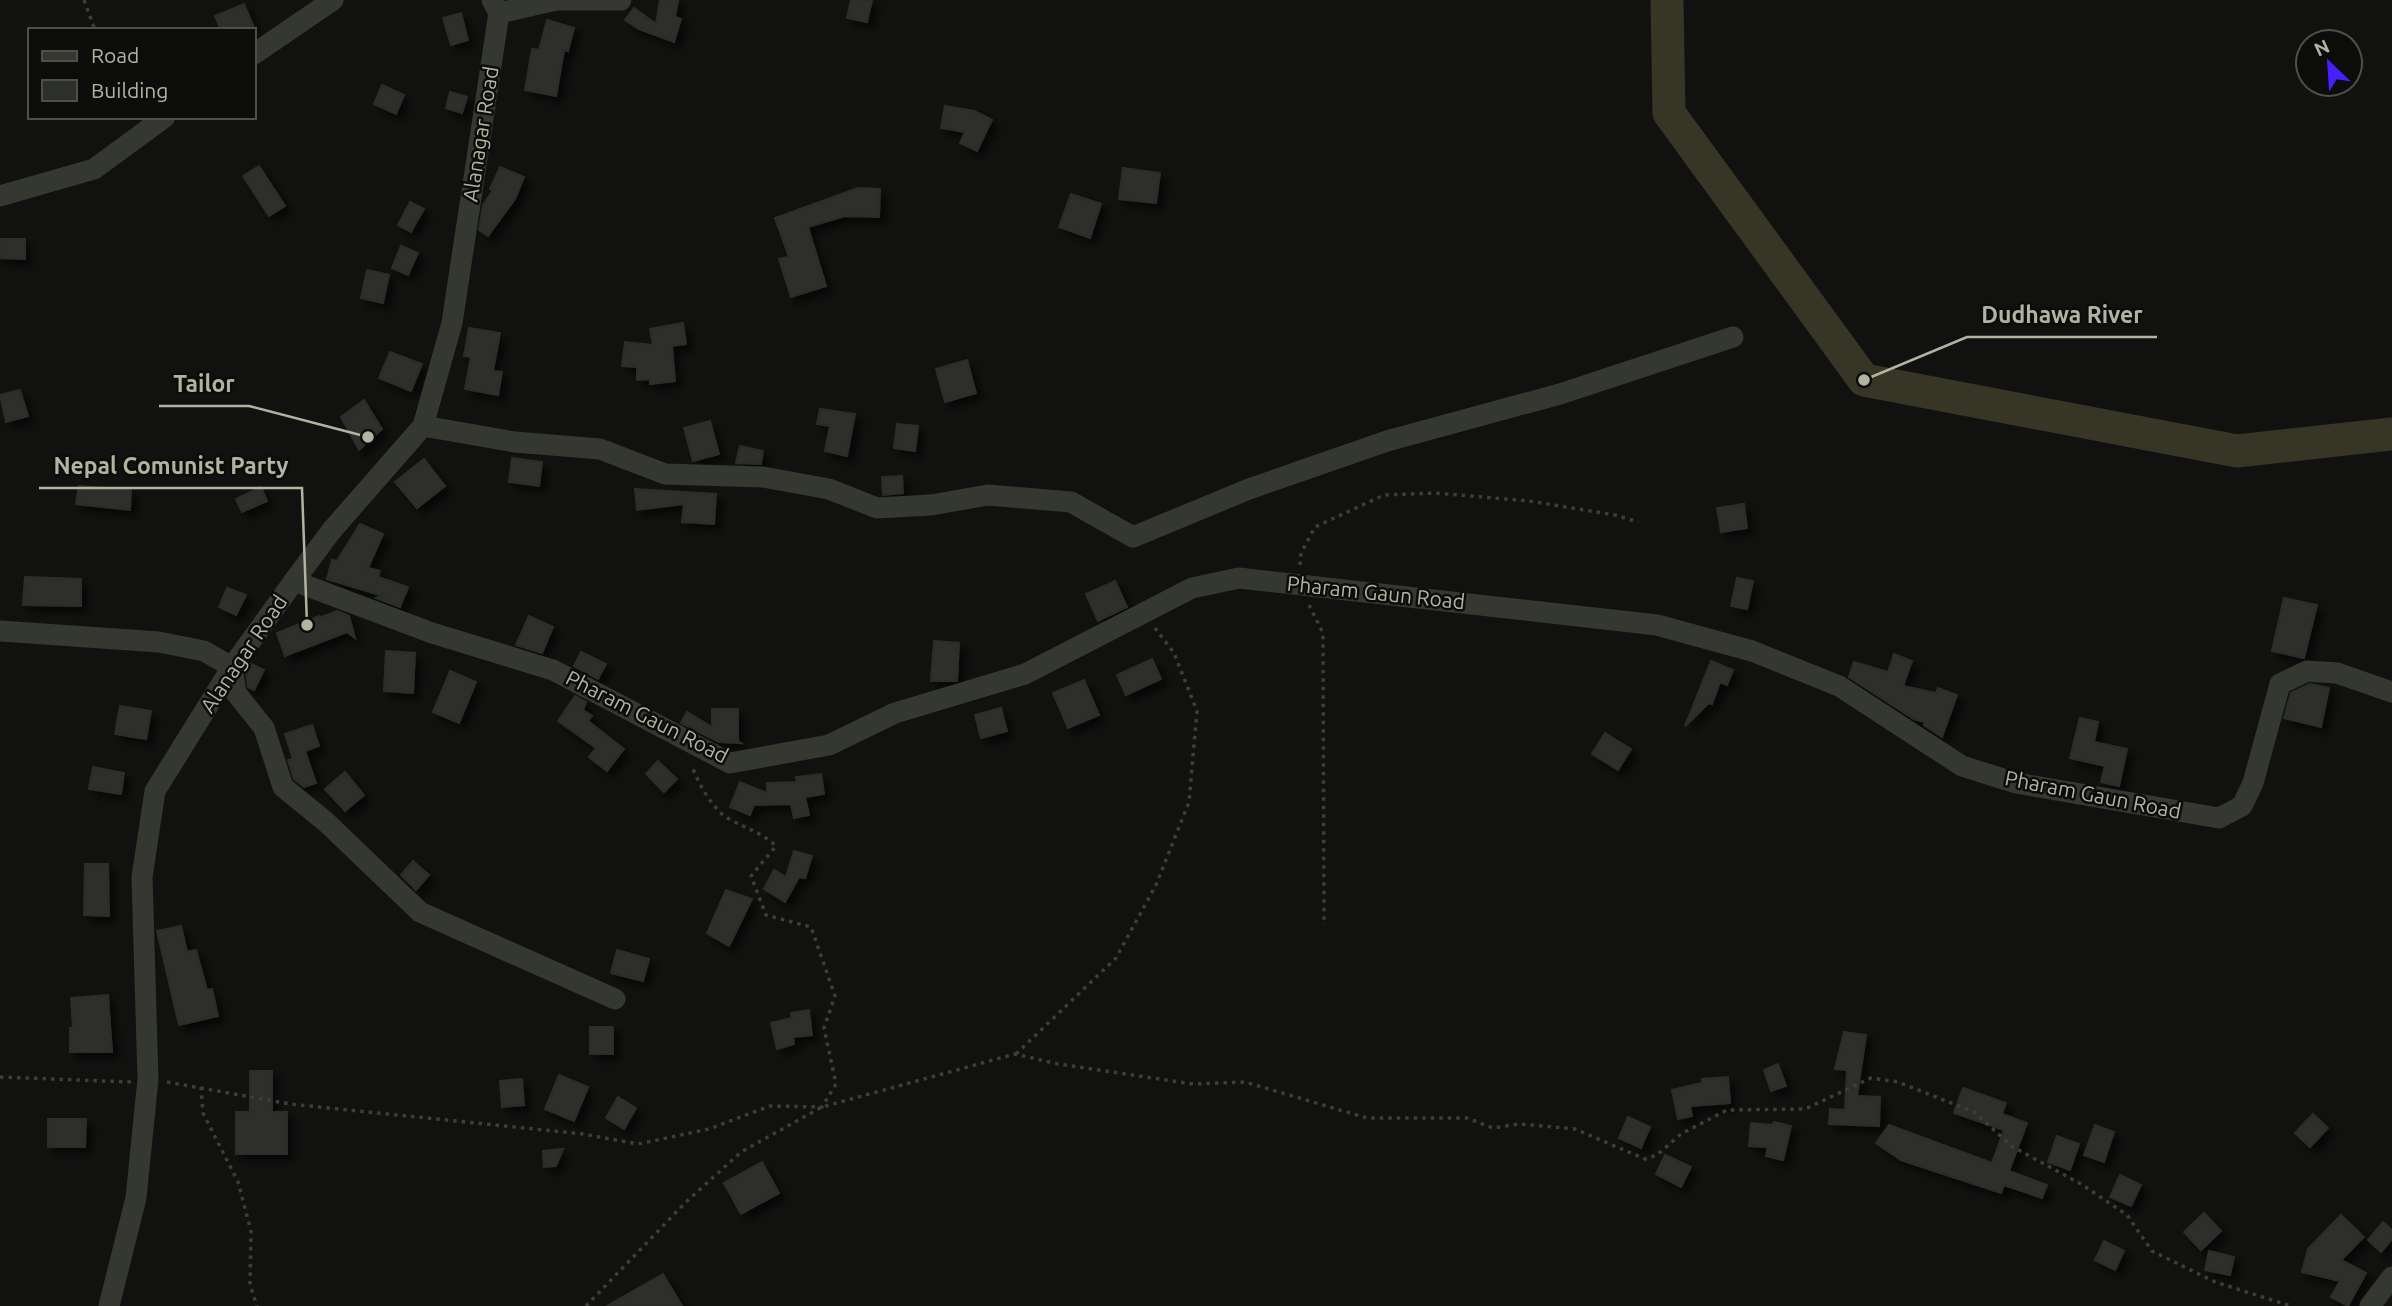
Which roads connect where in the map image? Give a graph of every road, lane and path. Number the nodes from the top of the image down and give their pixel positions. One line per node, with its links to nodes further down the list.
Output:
1 (84, 0): 5 (path)
2 (333, 0): 6 (street)
3 (621, 0): 4 (street)
4 (495, 7): 10 (street, Alanagar Road)
5 (94, 28)
6 (256, 53)
7 (162, 119): 8 (street)
8 (0, 196)
9 (1733, 337): 10 (street)
10 (423, 426): 12 (street, Alanagar Road)
11 (1638, 522): 13 (path)
12 (294, 581): 16 (street, Alanagar Road); 18 (street, Pharam Gaun Road)
13 (1298, 585): 14 (street, Pharam Gaun Road); 17 (street, Pharam Gaun Road); 19 (path)
14 (1143, 613): 18 (street, Pharam Gaun Road); 21 (path)
15 (0, 631): 16 (street)
16 (232, 667): 20 (street); 23 (street, Alanagar Road)
17 (2392, 692)
18 (681, 738): 25 (path)
19 (1324, 925)
20 (615, 999)
21 (1015, 1054): 25 (path); 30 (path)
22 (0, 1077): 23 (path)
23 (148, 1081): 24 (path); 27 (street, Alanagar Road)
24 (201, 1087): 25 (path); 28 (path)
25 (822, 1107): 29 (path)
26 (2392, 1277): 31 (street)
27 (109, 1306)
28 (257, 1306)
29 (586, 1306)
30 (2291, 1306)
31 (2370, 1306)

